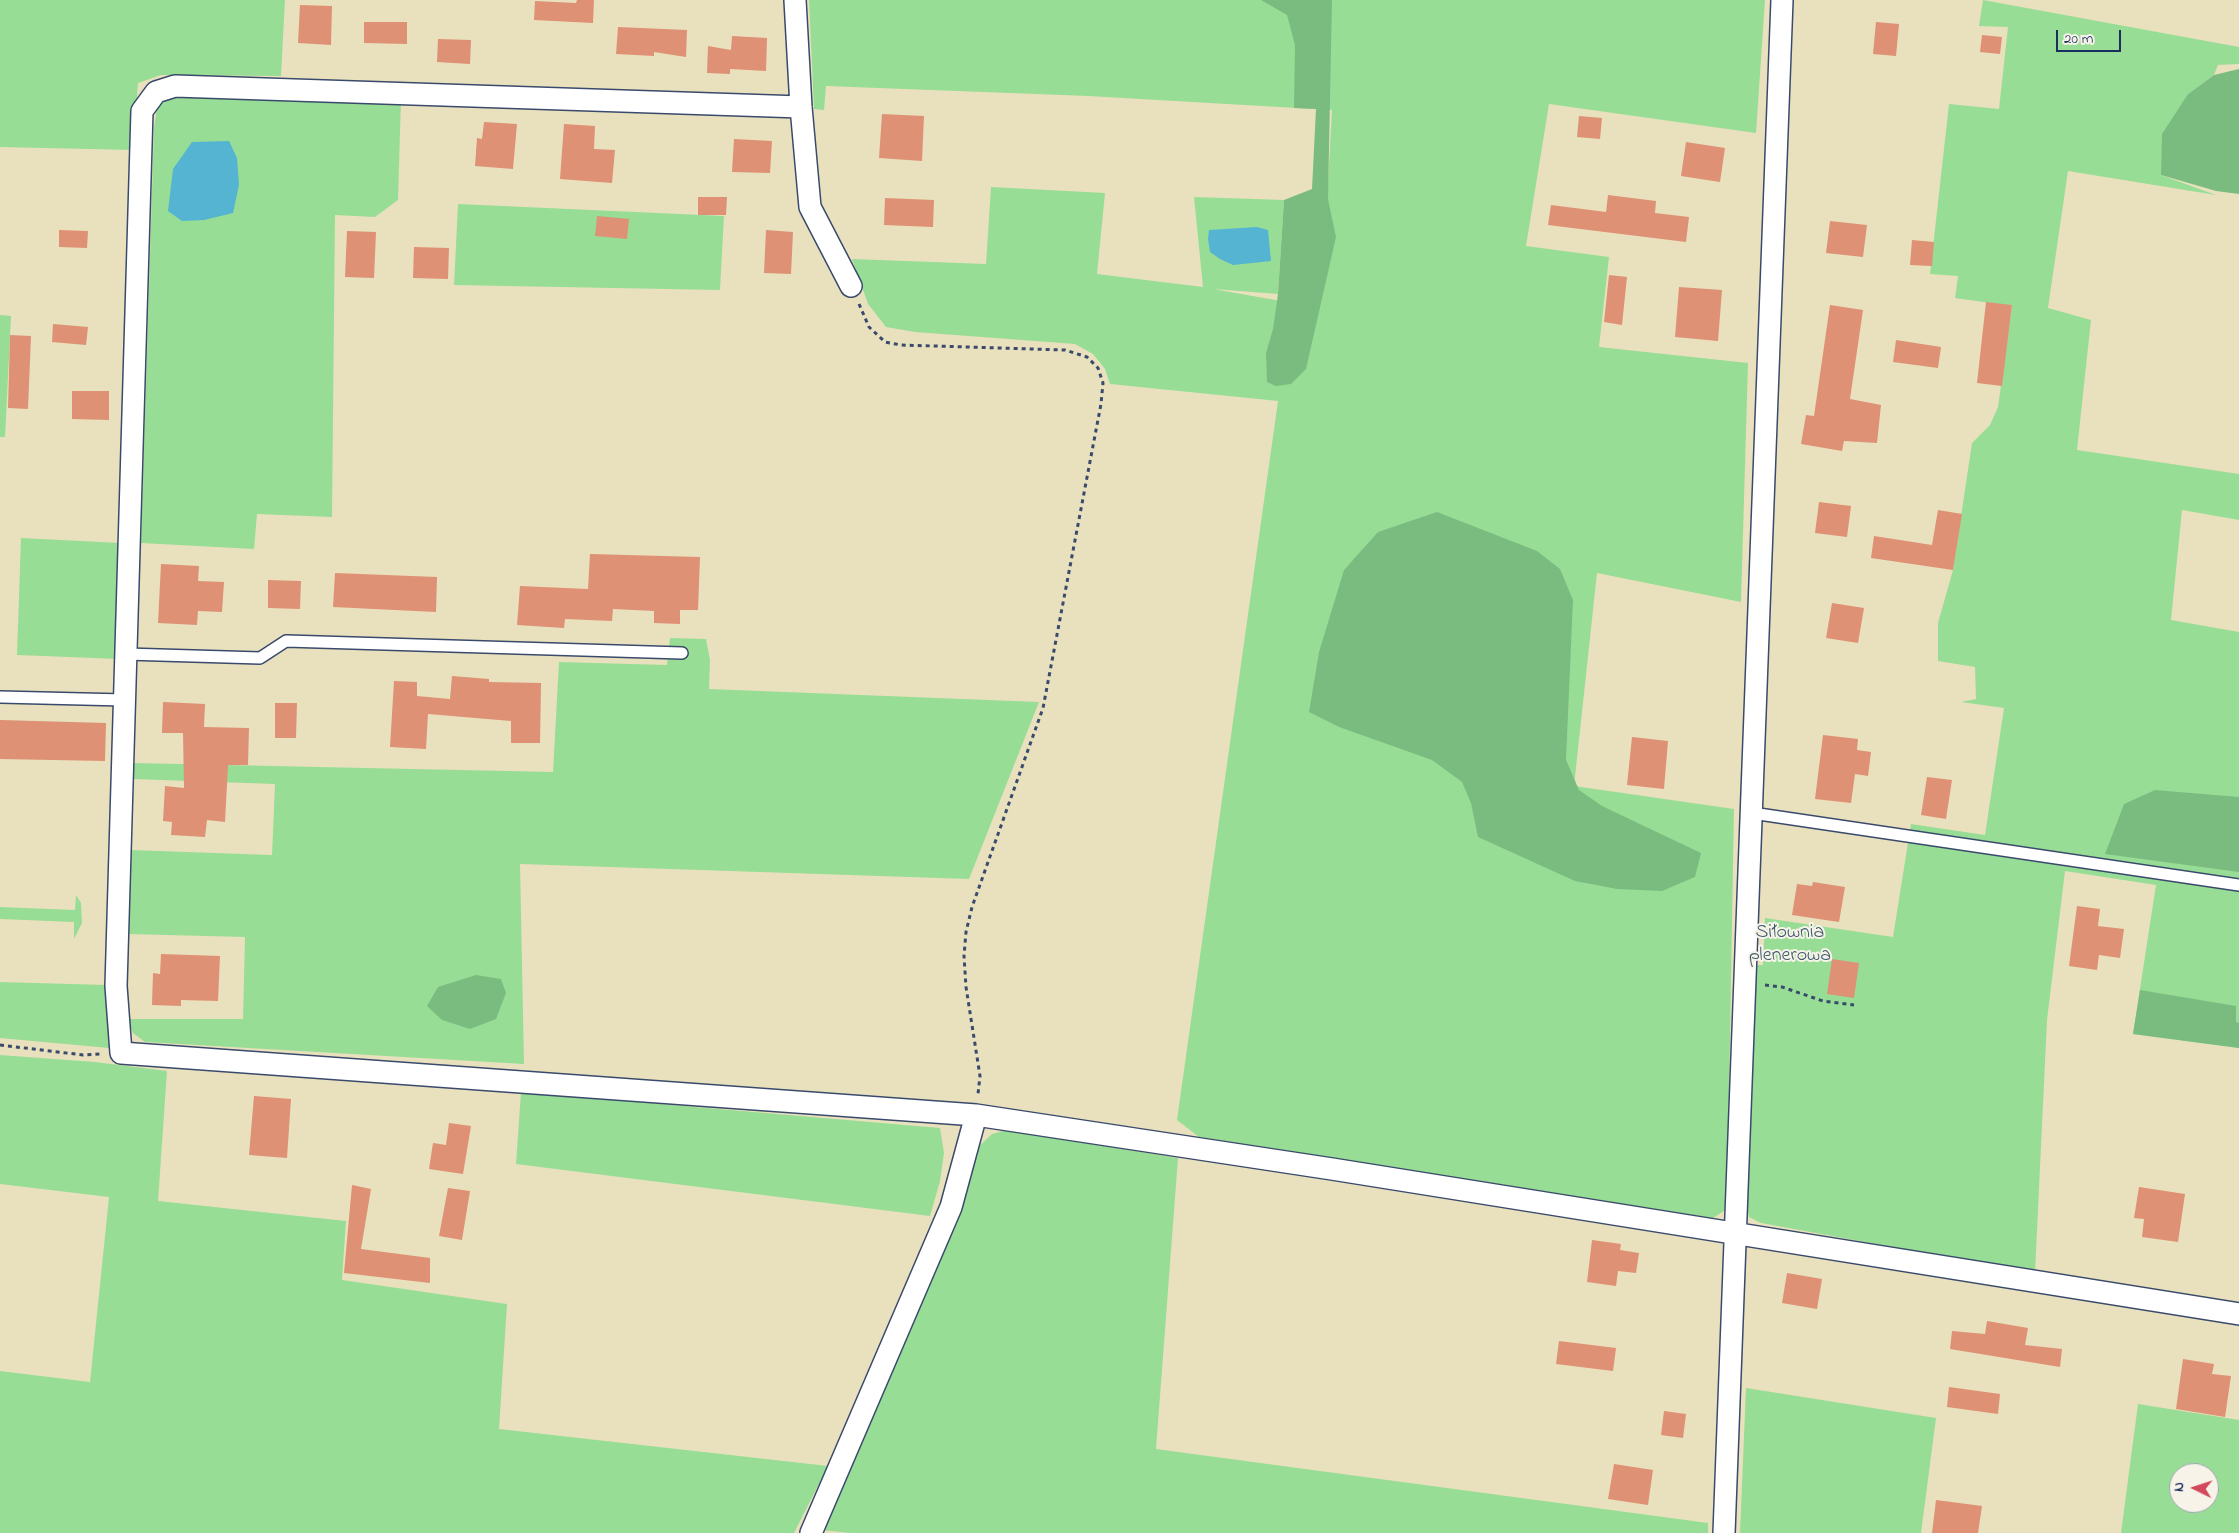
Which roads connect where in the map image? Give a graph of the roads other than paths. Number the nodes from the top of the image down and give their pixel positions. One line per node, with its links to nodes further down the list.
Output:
1 (795, 0): 3 (street)
2 (1782, 0): 9 (street)
3 (800, 107): 4 (street); 6 (street)
4 (851, 286)
5 (682, 653): 6 (lane)
6 (126, 654): 8 (street)
7 (0, 697): 8 (lane)
8 (124, 700): 11 (street)
9 (1752, 813): 10 (lane); 12 (street)
10 (2239, 885)
11 (976, 1115): 12 (street); 14 (street)
12 (1736, 1234): 13 (street); 15 (street)
13 (2239, 1314)
14 (811, 1533)
15 (1724, 1533)

